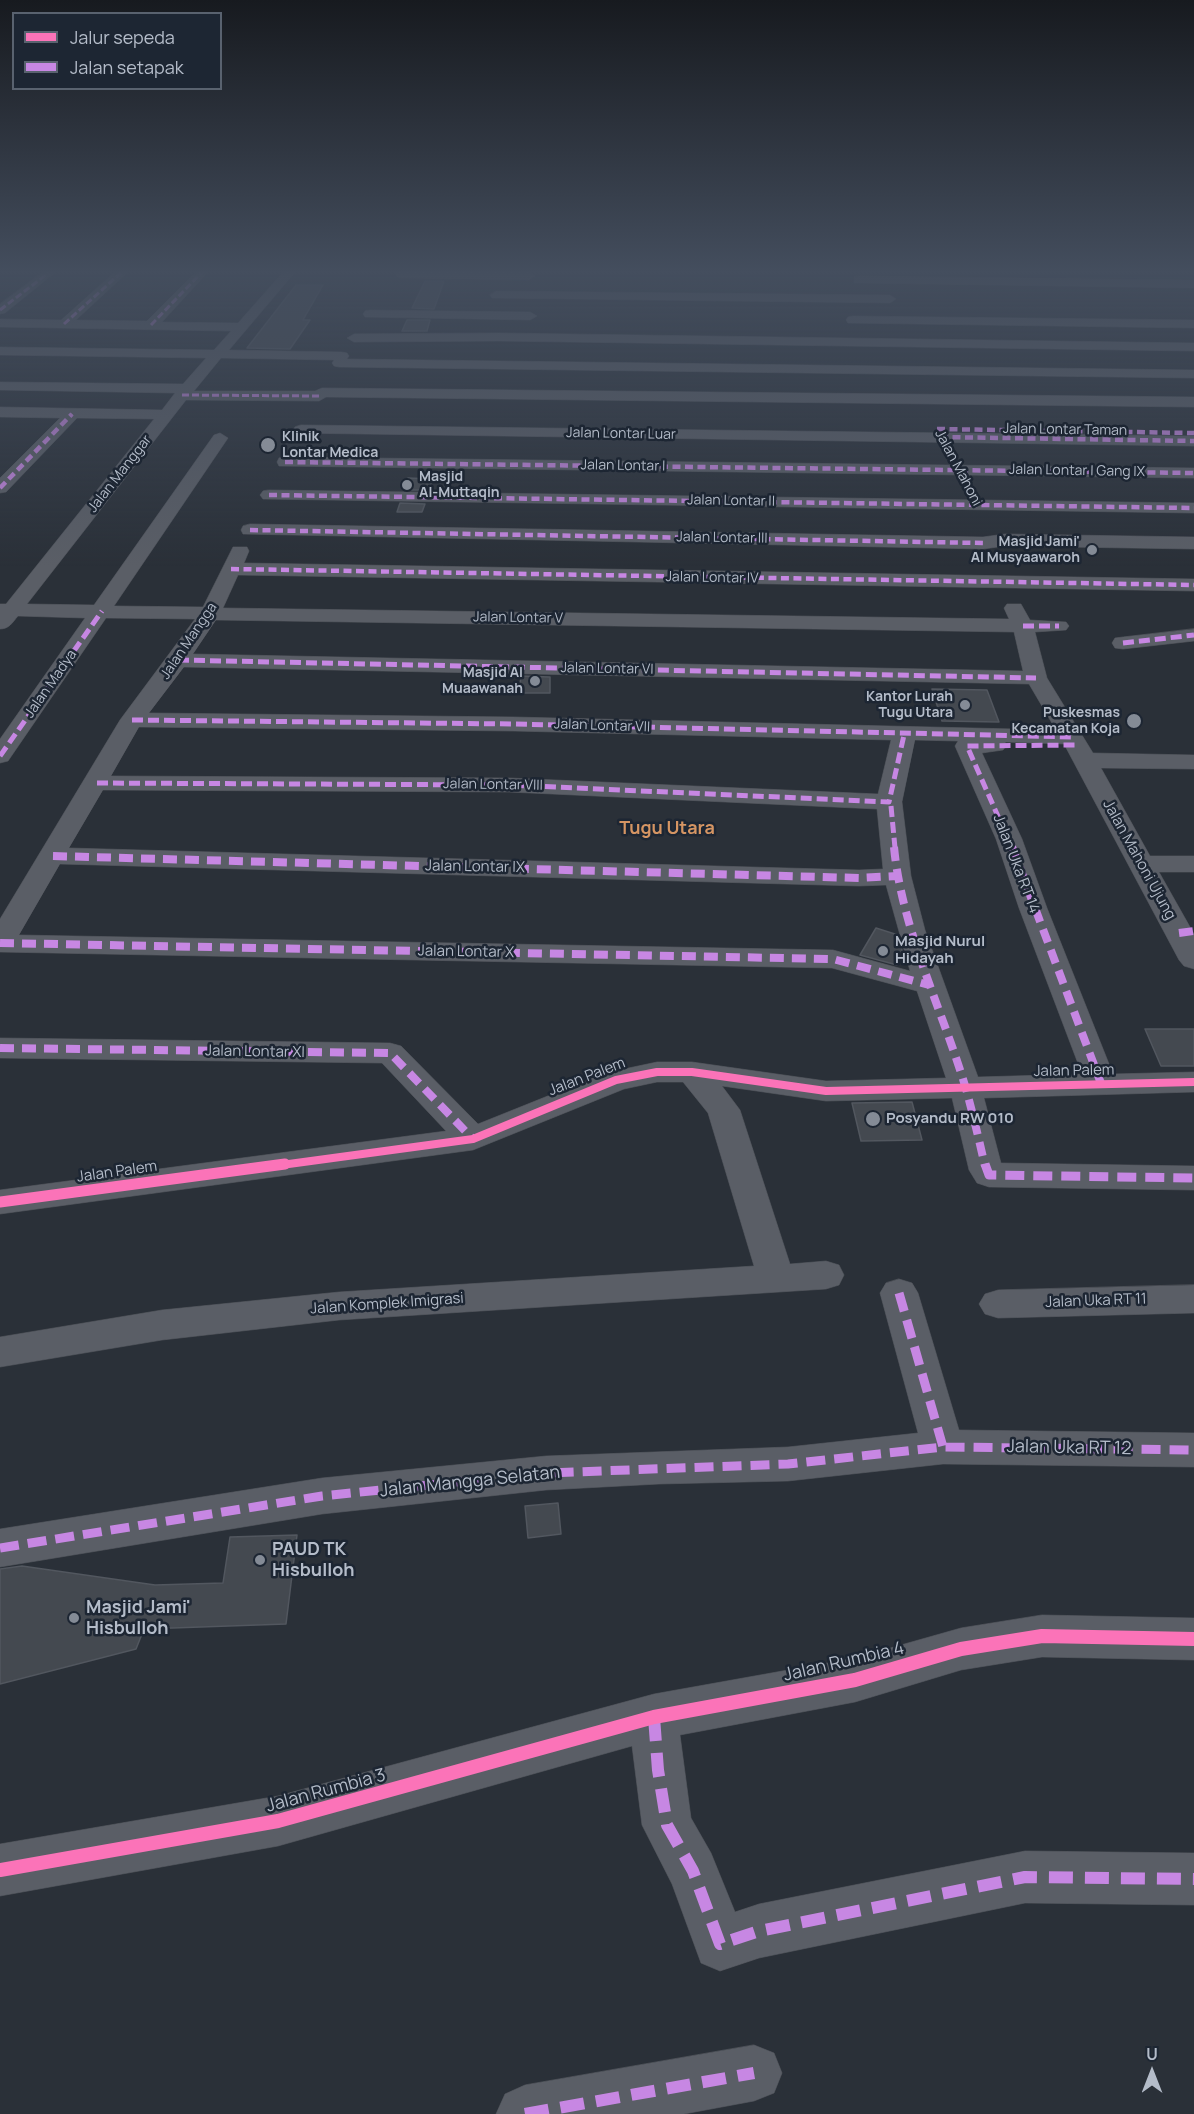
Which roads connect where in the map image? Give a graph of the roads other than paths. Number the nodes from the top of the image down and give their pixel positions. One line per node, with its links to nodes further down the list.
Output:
1 (914, 369): 9 (street, Jalan Mahoni)
2 (206, 370): 7 (street, Jalan Manggar)
3 (335, 370): 8 (street, Jalan Mangga)
4 (951, 370): 5 (street)
5 (1194, 374)
6 (0, 386): 7 (street)
7 (185, 392): 8 (street); 13 (street, Jalan Manggar)
8 (321, 394): 9 (street); 14 (street, Jalan Mangga)
9 (925, 398): 10 (street); 15 (street, Jalan Mahoni)
10 (1194, 402)
11 (0, 412): 12 (street)
12 (72, 414): 13 (street); 22 (street)
13 (167, 415): 34 (street, Jalan Manggar)
14 (301, 430): 15 (street, Jalan Lontar Luar); 19 (street, Jalan Mangga)
15 (938, 433): 16 (street, Jalan Lontar Taman); 18 (street, Jalan Lontar Taman); 20 (street, Jalan Mahoni)
16 (1194, 433)
17 (220, 438): 32 (street, Jalan Madya)
18 (1194, 441)
19 (285, 462): 20 (street, Jalan Lontar I); 23 (street, Jalan Mangga)
20 (960, 469): 21 (street, Jalan Lontar I Gang IX); 24 (street, Jalan Mahoni)
21 (1194, 473)
22 (0, 488)
23 (269, 495): 24 (street, Jalan Lontar II); 26 (street, Jalan Mangga)
24 (980, 505): 25 (street, Jalan Lontar II); 27 (street, Jalan Mahoni)
25 (1194, 508)
26 (250, 530): 27 (street, Jalan Lontar III); 29 (street, Jalan Mangga)
27 (983, 543): 28 (street, Jalan Lontar III); 30 (street, Jalan Mahoni)
28 (1194, 543)
29 (231, 569): 30 (street, Jalan Lontar IV); 33 (street, Jalan Mangga)
30 (1003, 582): 31 (street, Jalan Lontar IV); 35 (street, Jalan Mahoni)
31 (1194, 585)
32 (102, 611): 33 (street, Jalan Lontar V); 34 (street, Jalan Lontar V); 44 (street, Jalan Madya)
33 (210, 613): 35 (street, Jalan Lontar V); 39 (street, Jalan Mangga)
34 (4, 615)
35 (1023, 626): 36 (street, Jalan Lontar V); 40 (street, Jalan Mahoni)
36 (1059, 626)
37 (1194, 635): 38 (street)
38 (1123, 643)
39 (178, 660): 40 (street, Jalan Lontar VI); 41 (street, Jalan Mangga)
40 (1036, 678): 43 (street, Jalan Mahoni)
41 (132, 720): 42 (street, Jalan Lontar VII); 46 (street, Jalan Mangga)
42 (904, 735): 43 (street, Jalan Lontar VII); 47 (street)
43 (1077, 748): 45 (street); 49 (street, Jalan Mahoni Ujung); 59 (street, Jalan Uka RT 14)
44 (0, 756)
45 (1194, 762)
46 (97, 783): 47 (street, Jalan Lontar VIII); 48 (street, Jalan Mangga)
47 (889, 802): 51 (street)
48 (54, 856): 51 (street, Jalan Lontar IX); 53 (street, Jalan Mangga)
49 (1142, 864): 50 (street); 52 (street, Jalan Mahoni Ujung)
50 (1194, 864)
51 (897, 876): 55 (street)
52 (1187, 932): 54 (street, Jalan Mahoni Ujung)
53 (0, 943): 55 (street, Jalan Lontar X)
54 (1194, 960)
55 (929, 985): 60 (street)
56 (0, 1048): 61 (street, Jalan Lontar XI)
57 (692, 1072): 60 (street, Jalan Palem); 61 (street, Jalan Palem); 65 (street)
58 (1194, 1083): 59 (street, Jalan Palem)
59 (1102, 1086): 60 (street, Jalan Palem)
60 (966, 1089): 62 (street)
61 (473, 1139): 63 (street, Jalan Palem)
62 (1194, 1178)
63 (0, 1202)
64 (825, 1275): 65 (street, Jalan Komplek Imigrasi)
65 (776, 1278): 69 (street, Jalan Komplek Imigrasi)
66 (899, 1293): 70 (street)
67 (1194, 1299): 68 (street, Jalan Uka RT 11)
68 (998, 1304)
69 (0, 1352)
70 (944, 1447): 71 (street, Jalan Uka RT 12); 72 (street, Jalan Mangga Selatan)
71 (1194, 1450)
72 (0, 1548)
73 (1194, 1639): 74 (street, Jalan Rumbia 4)
74 (654, 1717): 75 (street, Jalan Rumbia 3); 76 (street)
75 (0, 1870)
76 (1194, 1879)
77 (754, 2073): 78 (street)
78 (525, 2114)

